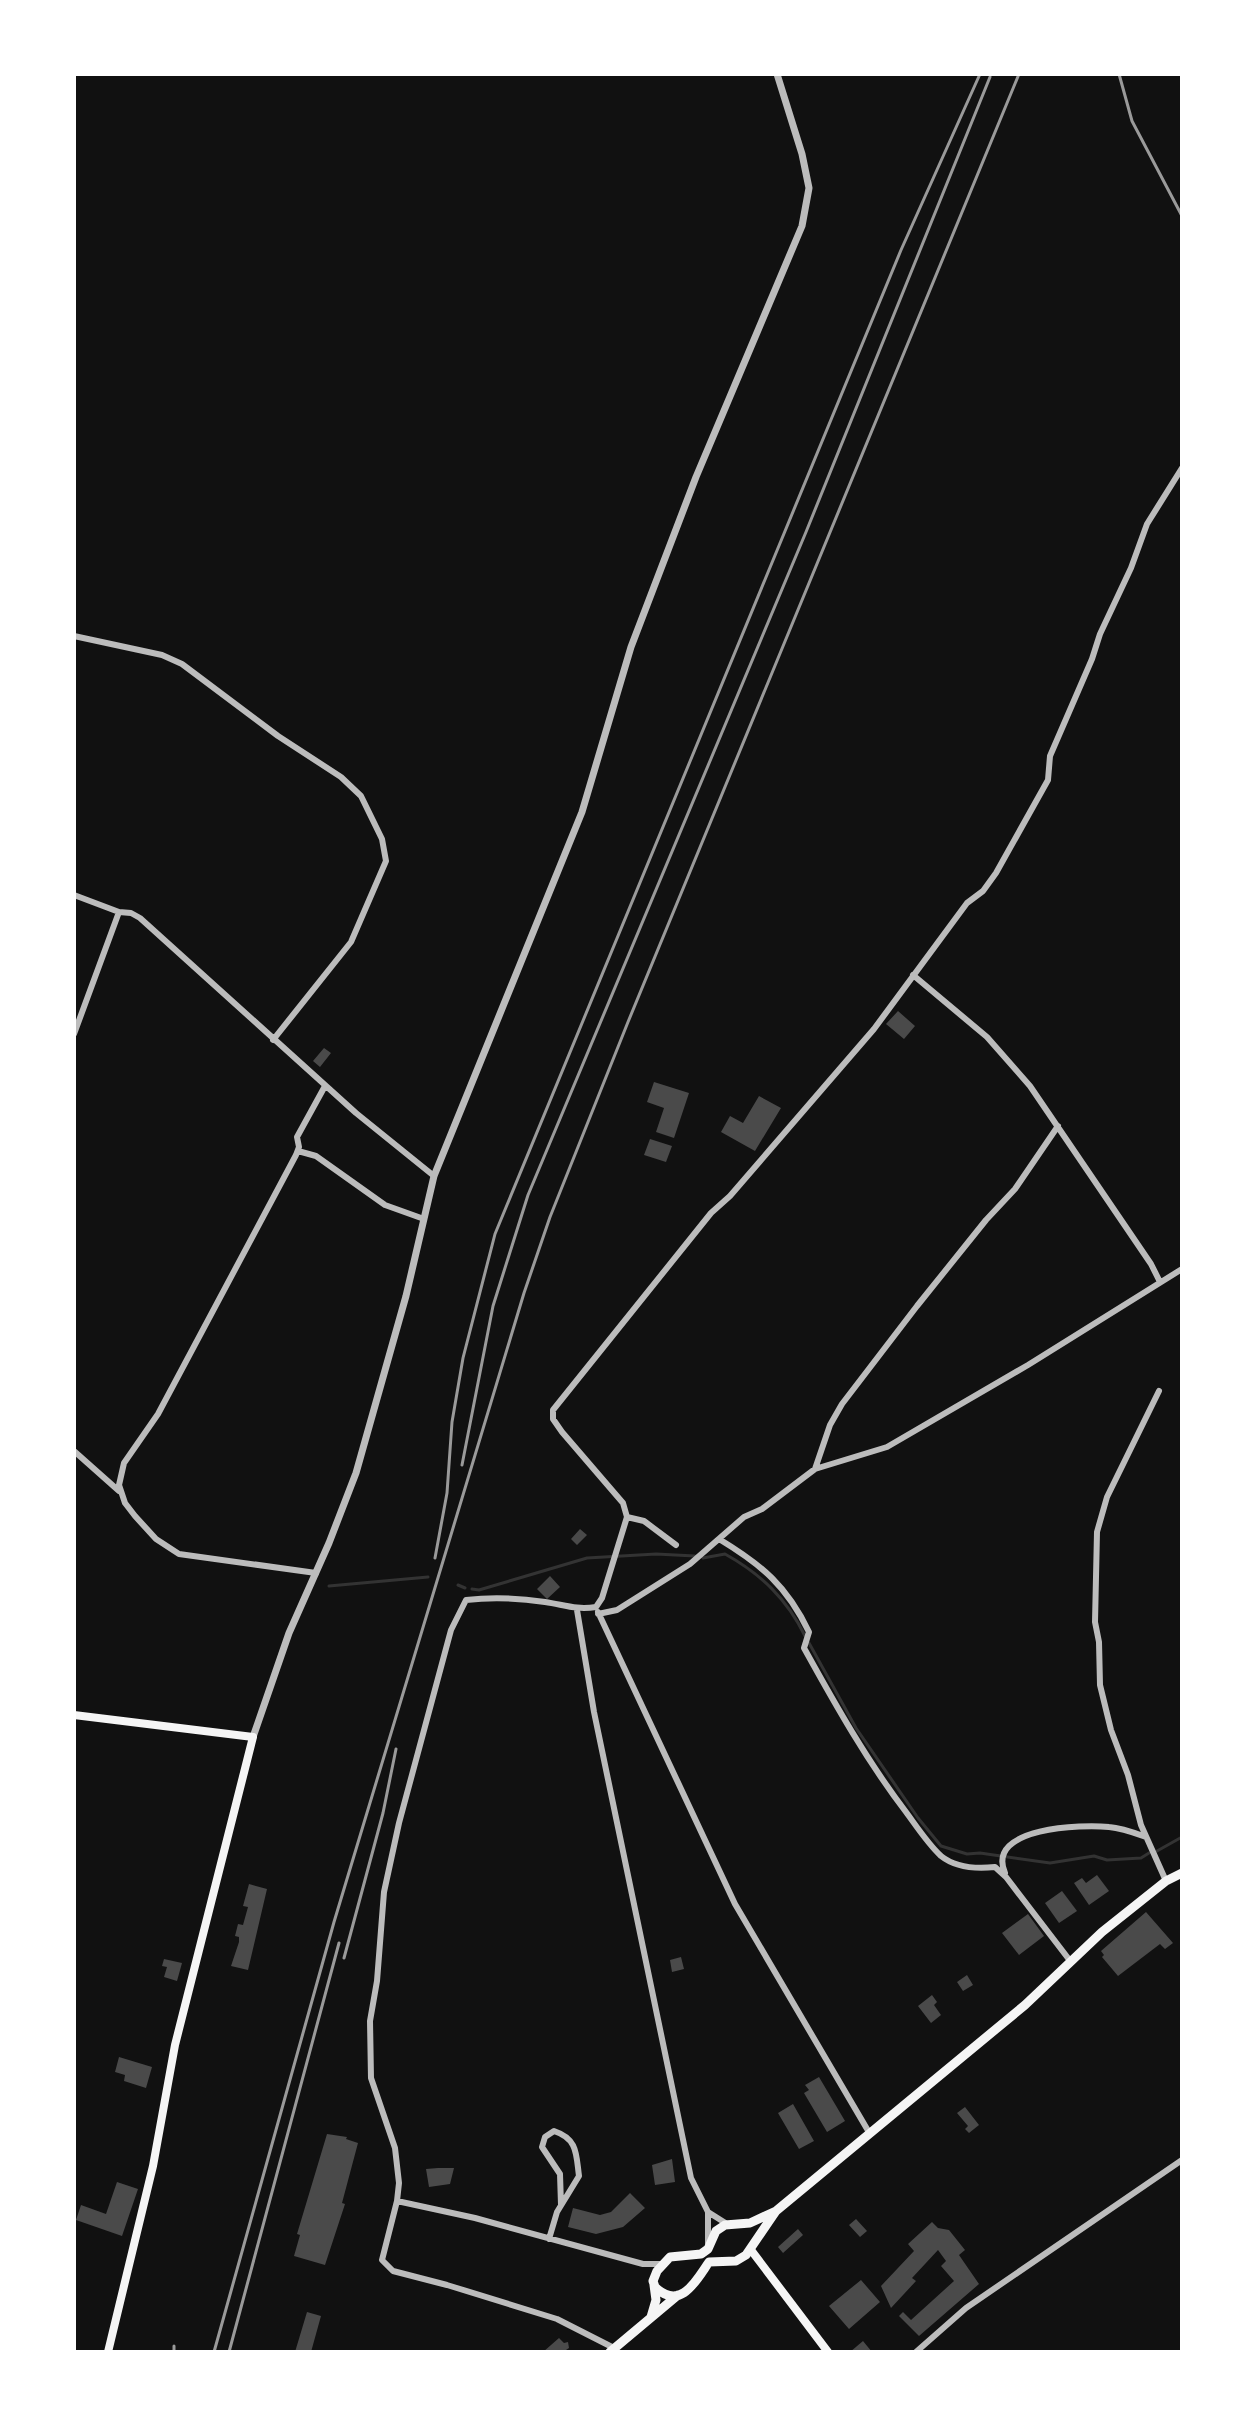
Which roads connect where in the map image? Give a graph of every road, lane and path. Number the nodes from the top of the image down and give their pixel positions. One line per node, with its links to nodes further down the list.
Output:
1 (777, 74): 12 (street)
2 (1182, 468): 6 (street)
3 (74, 636): 8 (street)
4 (74, 895): 5 (street)
5 (119, 912): 7 (street); 8 (street)
6 (913, 975): 10 (street); 20 (street)
7 (74, 1034)
8 (273, 1040): 9 (street)
9 (325, 1086): 11 (street); 12 (street)
10 (1058, 1126): 15 (street); 18 (street)
11 (298, 1151): 13 (street); 19 (street)
12 (434, 1176): 13 (street)
13 (424, 1219): 23 (street)
14 (1182, 1269): 15 (street)
15 (1160, 1282): 18 (street)
16 (1159, 1391): 28 (street)
17 (74, 1451): 19 (street)
18 (815, 1469): 21 (street)
19 (121, 1493): 23 (street)
20 (627, 1517): 22 (street); 25 (street)
21 (719, 1539): 25 (street); 30 (street)
22 (676, 1545)
23 (316, 1573): 27 (street)
24 (577, 1610): 25 (street); 35 (street); 38 (street)
25 (597, 1610): 33 (street)
26 (74, 1715): 27 (main road)
27 (253, 1737): 51 (main road)
28 (1146, 1837): 30 (street); 31 (street)
29 (1182, 1873): 31 (main road)
30 (1006, 1877): 32 (street)
31 (1166, 1881): 32 (main road)
32 (1071, 1962): 33 (main road)
33 (870, 2134): 37 (main road)
34 (1182, 2160): 53 (street)
35 (397, 2201): 42 (street); 50 (street)
36 (561, 2205): 36 (street); 42 (street)
37 (776, 2211): 39 (main road); 41 (main road)
38 (708, 2212): 40 (street); 43 (street)
39 (750, 2223): 40 (main road); 41 (main road)
40 (727, 2224): 43 (main road)
41 (759, 2235): 44 (main road)
42 (549, 2239): 45 (street)
43 (708, 2248): 46 (main road)
44 (751, 2250): 48 (main road); 52 (main road)
45 (643, 2264): 46 (street); 47 (street)
46 (661, 2264): 47 (main road)
47 (656, 2285): 48 (main road); 49 (main road)
48 (679, 2294): 49 (main road)
49 (650, 2318): 50 (main road)
50 (612, 2350)
51 (108, 2352)
52 (828, 2352)
53 (916, 2352)

